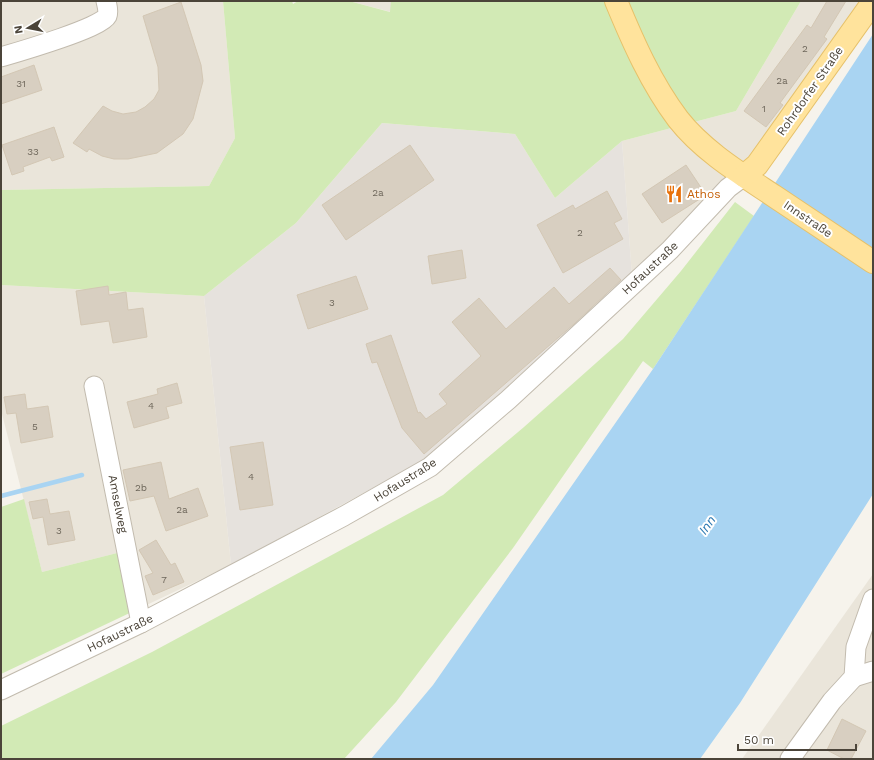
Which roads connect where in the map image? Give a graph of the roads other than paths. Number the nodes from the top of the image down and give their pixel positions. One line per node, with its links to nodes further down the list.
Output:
1 (106, 1): 4 (street)
2 (616, 1): 5 (main road, Innstraße)
3 (873, 2): 5 (main road, Rohrdorfer Straße)
4 (1, 57)
5 (744, 176): 6 (main road, Innstraße); 9 (street, Hofaustraße)
6 (873, 262)
7 (94, 386): 9 (street, Amselweg)
8 (873, 599): 11 (street)
9 (141, 623): 12 (street, Hofaustraße)
10 (873, 672): 11 (street)
11 (854, 676): 13 (street)
12 (1, 690)
13 (790, 759)

